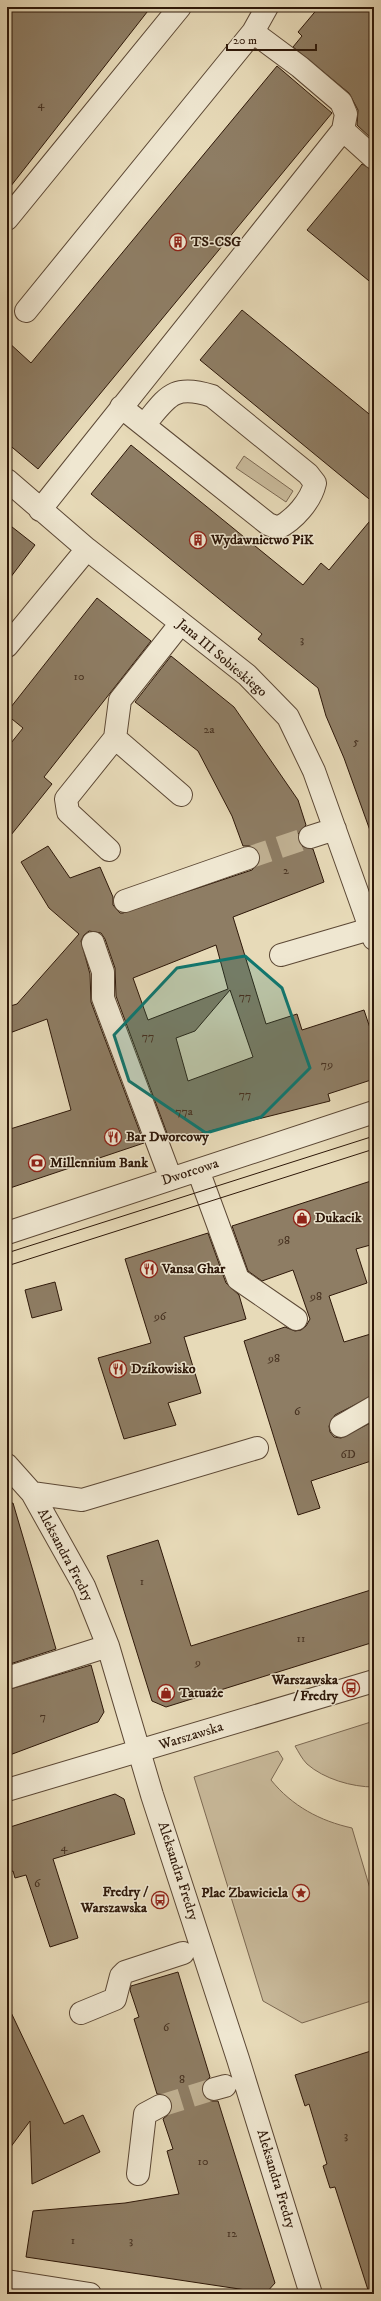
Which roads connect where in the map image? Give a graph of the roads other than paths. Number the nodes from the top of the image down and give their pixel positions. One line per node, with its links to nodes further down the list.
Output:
1 (180, 7): 6 (street)
2 (267, 7): 3 (street)
3 (253, 32): 4 (street); 7 (street)
4 (343, 130): 5 (street); 8 (street)
5 (374, 158)
6 (7, 219)
7 (26, 311)
8 (121, 407): 9 (street); 11 (street)
9 (144, 425): 9 (street)
10 (7, 480): 11 (street, Jana III Sobieskiego)
11 (40, 510): 12 (street, Jana III Sobieskiego)
12 (87, 549): 13 (street, Jana III Sobieskiego); 14 (street)
13 (181, 623): 15 (street); 17 (street, Jana III Sobieskiego)
14 (7, 646)
15 (115, 738): 16 (street); 19 (street)
16 (181, 794)
17 (335, 829): 18 (street); 22 (street, Jana III Sobieskiego)
18 (310, 838)
19 (109, 850)
20 (248, 858): 21 (street)
21 (125, 901)
22 (372, 934): 24 (street)
23 (93, 943): 27 (street)
24 (282, 954)
25 (374, 1112): 26 (street, Dworcowa)
26 (198, 1170): 27 (street, Dworcowa); 29 (street)
27 (170, 1179): 28 (street, Dworcowa)
28 (7, 1233)
29 (296, 1319)
30 (374, 1407): 31 (street)
31 (340, 1426)
32 (257, 1448): 34 (street)
33 (7, 1465): 34 (street, Aleksandra Fredry)
34 (32, 1493): 35 (street, Aleksandra Fredry)
35 (108, 1646): 36 (street); 38 (street, Aleksandra Fredry)
36 (7, 1678)
37 (374, 1681): 38 (street, Warszawska)
38 (139, 1751): 39 (street, Warszawska); 46 (street, Aleksandra Fredry)
39 (7, 1790)
40 (183, 1953): 41 (street)
41 (81, 2013)
42 (160, 2106): 43 (street)
43 (138, 2174)
44 (7, 2281): 45 (street)
45 (90, 2294)
46 (311, 2294)

